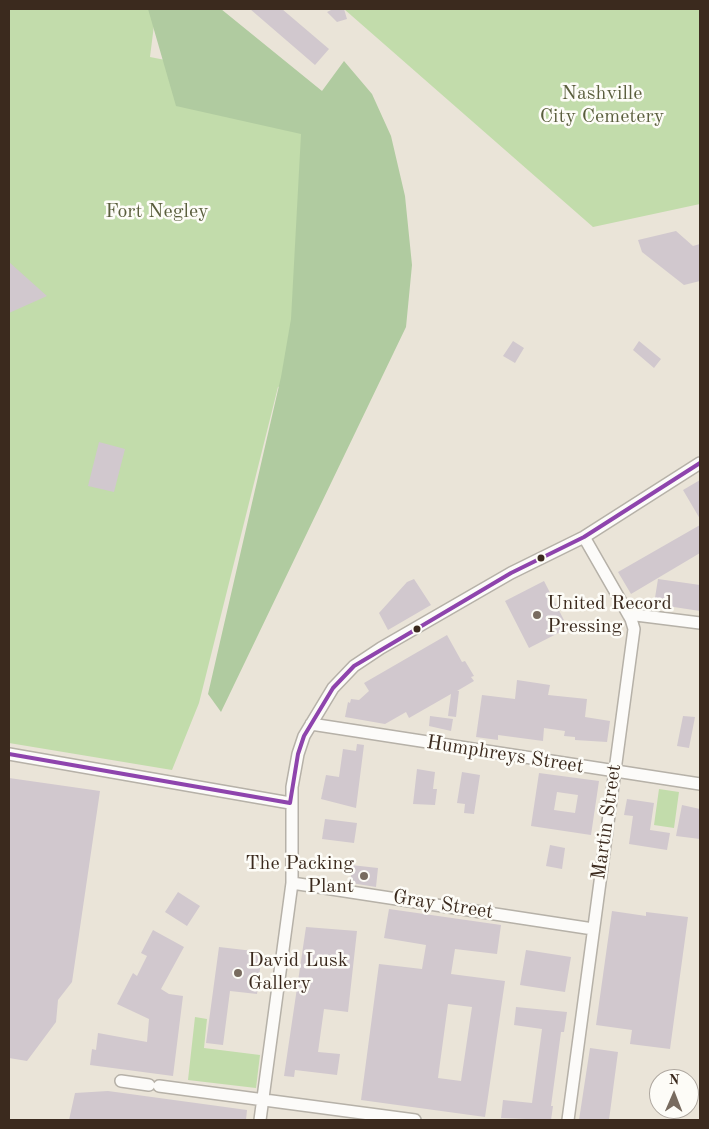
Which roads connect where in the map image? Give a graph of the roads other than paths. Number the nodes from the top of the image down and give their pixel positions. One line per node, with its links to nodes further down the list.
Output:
1 (700, 463): 2 (street)
2 (584, 537): 3 (street, Martin Street); 5 (street)
3 (628, 614): 4 (street); 7 (street, Martin Street)
4 (700, 623)
5 (310, 724): 7 (street, Humphreys Street); 9 (street)
6 (9, 754): 9 (street)
7 (614, 772): 8 (street, Humphreys Street); 11 (street, Martin Street)
8 (700, 784)
9 (290, 803): 10 (street)
10 (292, 883): 11 (street, Gray Street); 13 (street)
11 (593, 929): 16 (street, Martin Street)
12 (121, 1081): 13 (street)
13 (263, 1100): 14 (street); 15 (street)
14 (260, 1120)
15 (415, 1120)
16 (568, 1120)

